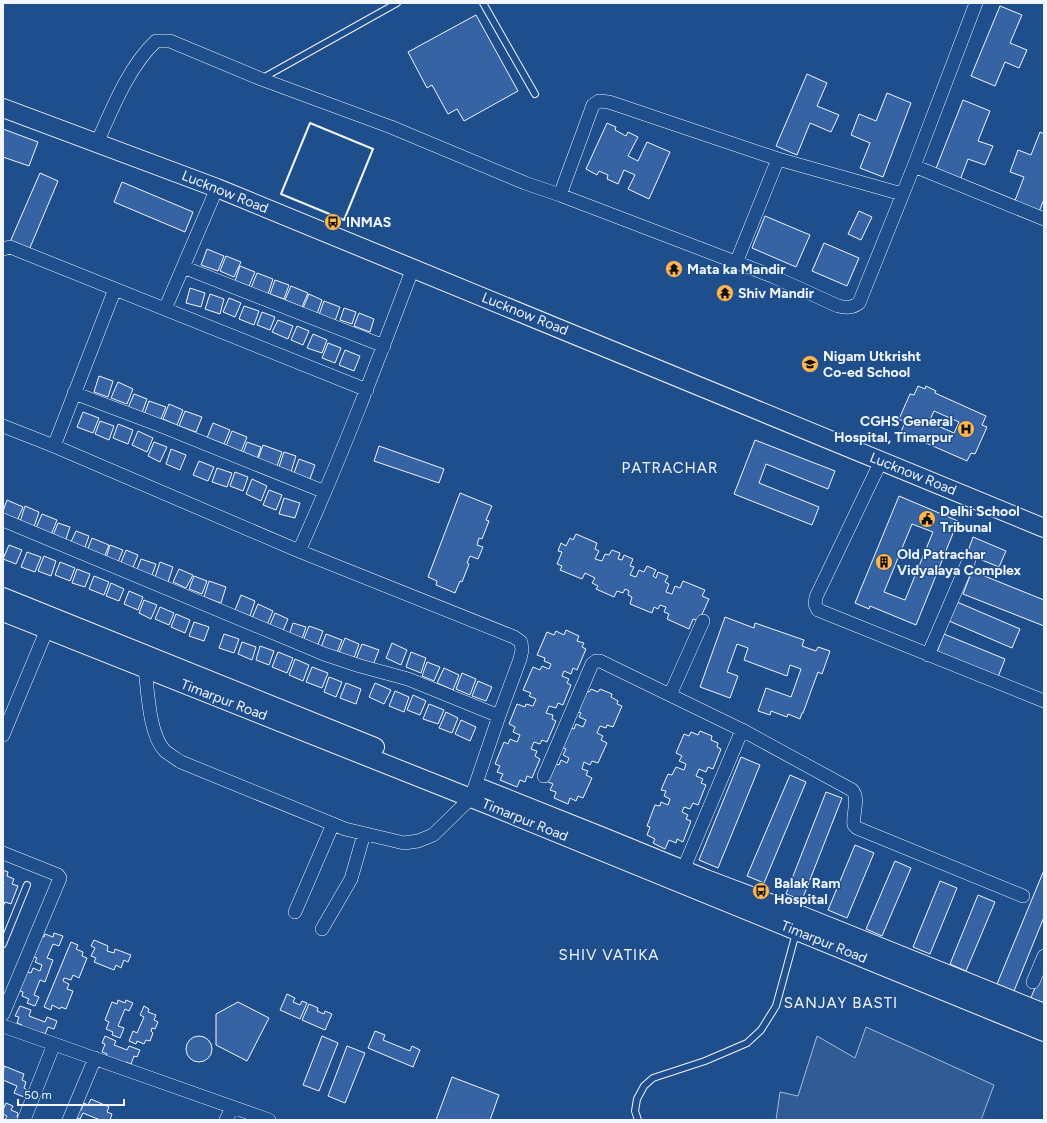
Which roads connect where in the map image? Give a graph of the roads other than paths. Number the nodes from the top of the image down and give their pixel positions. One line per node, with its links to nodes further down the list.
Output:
1 (397, 3): 4 (lane)
2 (483, 3): 5 (lane)
3 (976, 3): 9 (street)
4 (261, 79): 7 (street); 12 (street)
5 (535, 94)
6 (3, 108): 7 (street, Lucknow Road)
7 (97, 143): 10 (street, Lucknow Road)
8 (778, 159): 11 (street); 12 (street); 15 (street)
9 (914, 166): 11 (street); 13 (street)
10 (217, 188): 16 (street); 17 (street, Lucknow Road)
11 (902, 194): 15 (street)
12 (560, 195): 15 (street)
13 (1044, 219)
14 (3, 249): 18 (street)
15 (736, 263)
16 (183, 267): 19 (street); 20 (street)
17 (413, 268): 20 (street); 25 (street, Lucknow Road)
18 (115, 289): 19 (street); 22 (street)
19 (165, 309): 21 (street)
20 (384, 346): 21 (street)
21 (367, 390): 26 (street)
22 (74, 393): 24 (street); 26 (street)
23 (3, 426): 24 (street)
24 (54, 446): 29 (street)
25 (881, 461): 28 (street, Lucknow Road); 35 (street)
26 (325, 492): 29 (street)
27 (3, 520): 39 (street)
28 (1044, 528)
29 (299, 551): 39 (street)
30 (969, 560): 35 (street)
31 (3, 597): 34 (street, Timarpur Road)
32 (3, 612): 34 (street, Timarpur Road)
33 (703, 621): 37 (street)
34 (50, 623): 36 (street, Timarpur Road); 41 (street)
35 (928, 655): 38 (street)
36 (148, 663): 43 (street, Timarpur Road); 44 (street)
37 (670, 695): 40 (street); 42 (street)
38 (1044, 701)
39 (499, 716): 43 (street)
40 (742, 730): 47 (street); 49 (street)
41 (3, 735)
42 (544, 776)
43 (473, 792): 45 (street); 47 (street, Timarpur Road); 51 (street, Timarpur Road)
44 (332, 824): 45 (street); 50 (street)
45 (364, 834): 52 (street)
46 (3, 853): 57 (street)
47 (683, 870): 51 (street, Timarpur Road)
48 (27, 886): 53 (lane)
49 (1023, 896)
50 (295, 912)
51 (800, 924): 56 (street, Timarpur Road); 59 (street, Timarpur Road); 67 (lane)
52 (322, 929)
53 (3, 944)
54 (1044, 956): 55 (street)
55 (1033, 982)
56 (1044, 1013)
57 (3, 1014)
58 (3, 1026): 60 (street)
59 (1044, 1032)
60 (54, 1044): 61 (street); 63 (street)
61 (95, 1058): 62 (street); 64 (street)
62 (232, 1108): 65 (street); 66 (street)
63 (24, 1120)
64 (69, 1120)
65 (226, 1120)
66 (269, 1120)
67 (638, 1120)

